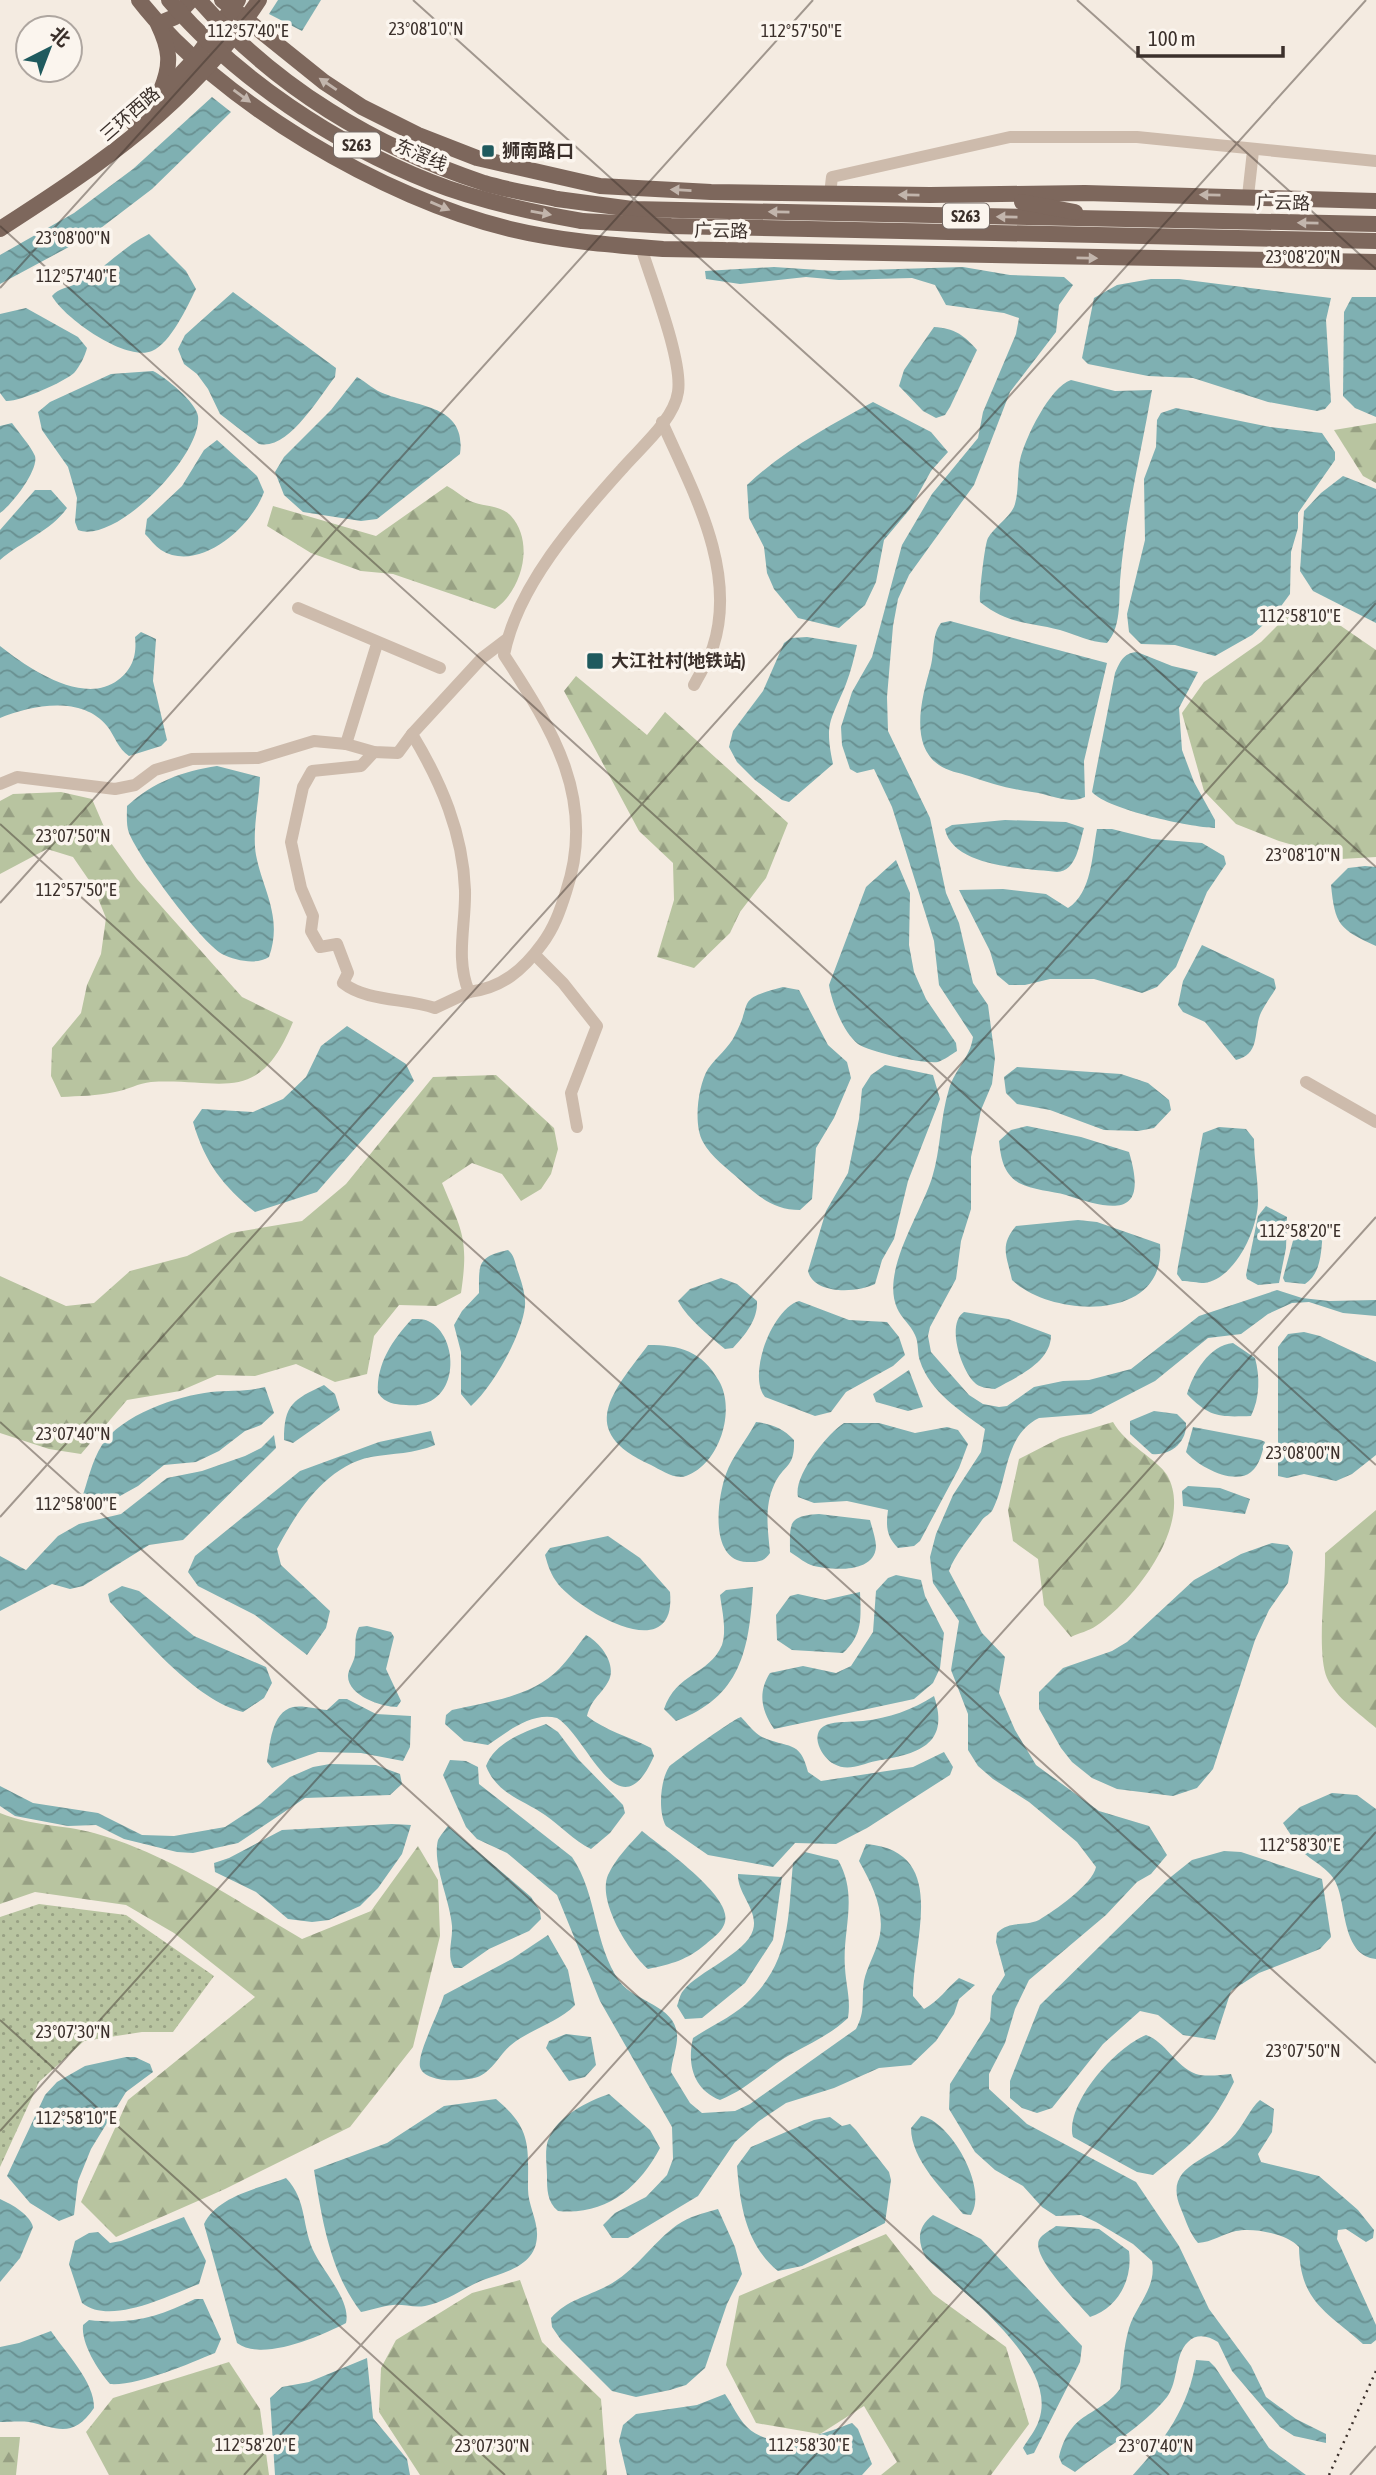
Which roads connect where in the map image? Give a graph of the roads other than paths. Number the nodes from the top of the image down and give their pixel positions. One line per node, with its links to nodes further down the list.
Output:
1 (139, 0): 8 (main road, 广云路 / S263)
2 (169, 0): 20 (main road, 东滘线 / S263, one-way to 20, bridge)
3 (191, 0): 8 (main road)
4 (199, 0): 19 (main road, 广云路 / S263, one-way to 4, bridge)
5 (259, 0): 7 (main road, 三环西路)
6 (231, 3): 7 (main road, S263); 9 (main road, 三环西路)
7 (245, 21): 9 (main road, 三环西路); 11 (main road, S263, one-way to 7)
8 (158, 24): 9 (main road, 广云路 / S263); 10 (main road)
9 (200, 64): 10 (main road, 三环西路); 13 (main road, 广云路 / S263, one-way to 13); 25 (main road, 三环西路)
10 (157, 99): 21 (main road, 三环西路)
11 (362, 107): 13 (main road); 15 (main road, S263, one-way to 11)
12 (1253, 151): 14 (street); 15 (street); 17 (street)
13 (332, 154): 27 (main road, 广云路 / S263, one-way to 27)
14 (1376, 161)
15 (830, 194): 16 (main road, S263, one-way to 15)
16 (994, 195): 17 (main road, S263, one-way to 16); 19 (main road)
17 (1248, 196): 18 (main road, S263)
18 (1376, 201)
19 (1094, 218): 23 (main road, 广云路 / S263, one-way to 19)
20 (582, 220): 22 (main road, 广云路 / S263)
21 (0, 222)
22 (630, 223): 24 (main road, 广云路 / S263); 27 (main road)
23 (1376, 224)
24 (784, 228): 26 (main road, 广云路 / S263); 29 (main road)
25 (0, 229)
26 (1376, 241)
27 (578, 242): 28 (main road, 广云路 / S263)
28 (642, 247): 29 (main road, 广云路 / S263); 31 (street)
29 (724, 250): 30 (main road, 广云路 / S263, one-way to 30)
30 (1376, 262)
31 (662, 422): 33 (street); 36 (street)
32 (298, 608): 34 (street)
33 (507, 639): 37 (street); 41 (street)
34 (377, 644): 35 (street); 38 (street)
35 (440, 667)
36 (694, 685)
37 (412, 734): 39 (street); 42 (street)
38 (345, 744): 39 (street); 40 (street)
39 (374, 752): 42 (street)
40 (0, 784)
41 (535, 955): 42 (street); 45 (street)
42 (469, 992)
43 (1306, 1082): 44 (street)
44 (1376, 1122)
45 (577, 1127)

